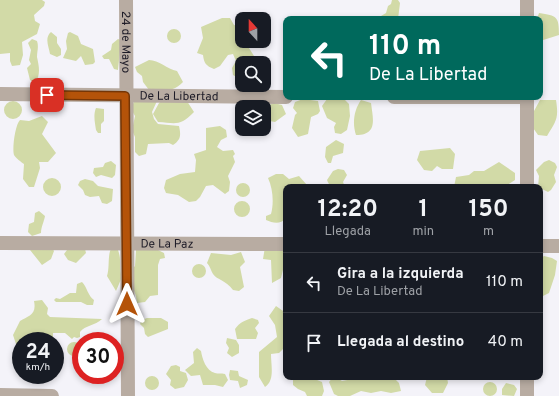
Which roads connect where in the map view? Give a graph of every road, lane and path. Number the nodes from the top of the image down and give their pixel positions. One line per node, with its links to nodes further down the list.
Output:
1 (126, 0): 5 (street, 24 de Mayo)
2 (527, 0): 3 (street)
3 (527, 16)
4 (0, 94): 5 (street, De La Libertad)
5 (125, 96): 6 (street, De La Libertad); 10 (street, 24 de Mayo)
6 (283, 97)
7 (527, 100): 8 (street)
8 (527, 184)
9 (0, 243): 10 (street, De La Paz)
10 (127, 243): 11 (street, De La Paz); 17 (street, 24 de Mayo)
11 (283, 244)
12 (543, 246): 13 (street)
13 (559, 246)
14 (527, 380): 18 (street)
15 (0, 395): 16 (street)
16 (52, 396)
17 (128, 396)
18 (527, 396)

